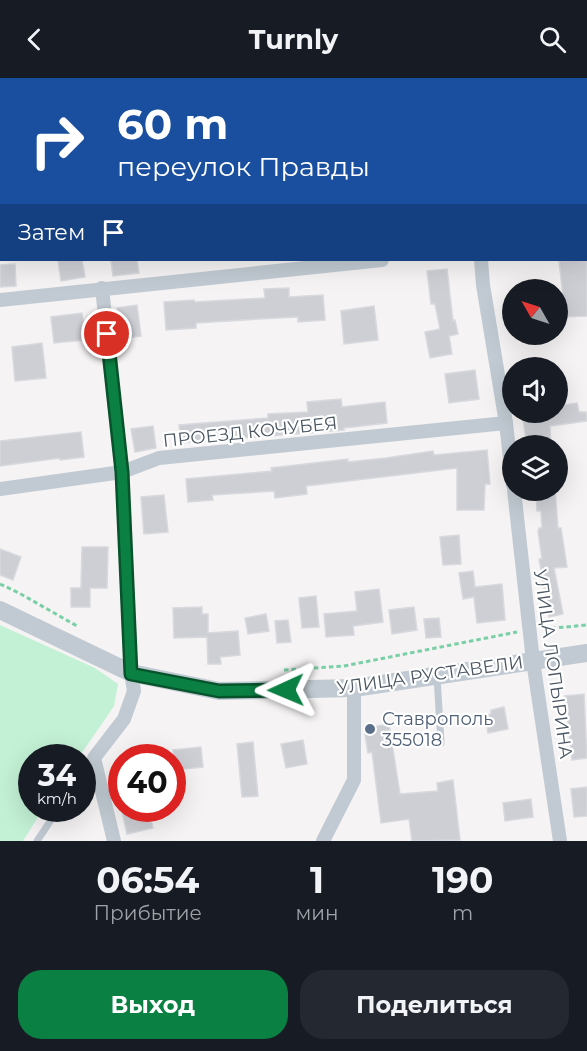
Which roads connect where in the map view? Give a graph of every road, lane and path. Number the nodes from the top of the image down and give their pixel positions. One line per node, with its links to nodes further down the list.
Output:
1 (372, 261): 3 (street)
2 (482, 261): 5 (street)
3 (102, 288): 4 (street); 8 (street)
4 (0, 300)
5 (502, 399)
6 (506, 423): 7 (street); 8 (street, ПРОЕЗД КОЧУБЕЯ)
7 (507, 435)
8 (122, 472): 9 (street, ПРОЕЗД КОЧУБЕЯ); 19 (street)
9 (0, 489)
10 (515, 501): 15 (street, УЛИЦА ЛОПЫРИНА)
11 (0, 584): 14 (path)
12 (0, 610): 19 (street, УЛИЦА РУСТАВЕЛИ)
13 (587, 625): 15 (path)
14 (84, 630)
15 (529, 630): 17 (street, УЛИЦА ЛОПЫРИНА); 18 (path)
16 (587, 653): 17 (street, УЛИЦА РУСТАВЕЛИ)
17 (533, 661): 20 (street, УЛИЦА РУСТАВЕЛИ); 29 (street, УЛИЦА ЛОПЫРИНА)
18 (278, 670)
19 (131, 674): 21 (street, УЛИЦА РУСТАВЕЛИ); 23 (street)
20 (437, 677): 21 (street, УЛИЦА РУСТАВЕЛИ); 22 (lane)
21 (354, 688): 28 (street)
22 (441, 743)
23 (96, 755)
24 (96, 766): 27 (street)
25 (50, 822): 26 (lane)
26 (37, 841)
27 (114, 841)
28 (322, 841)
29 (560, 841)

